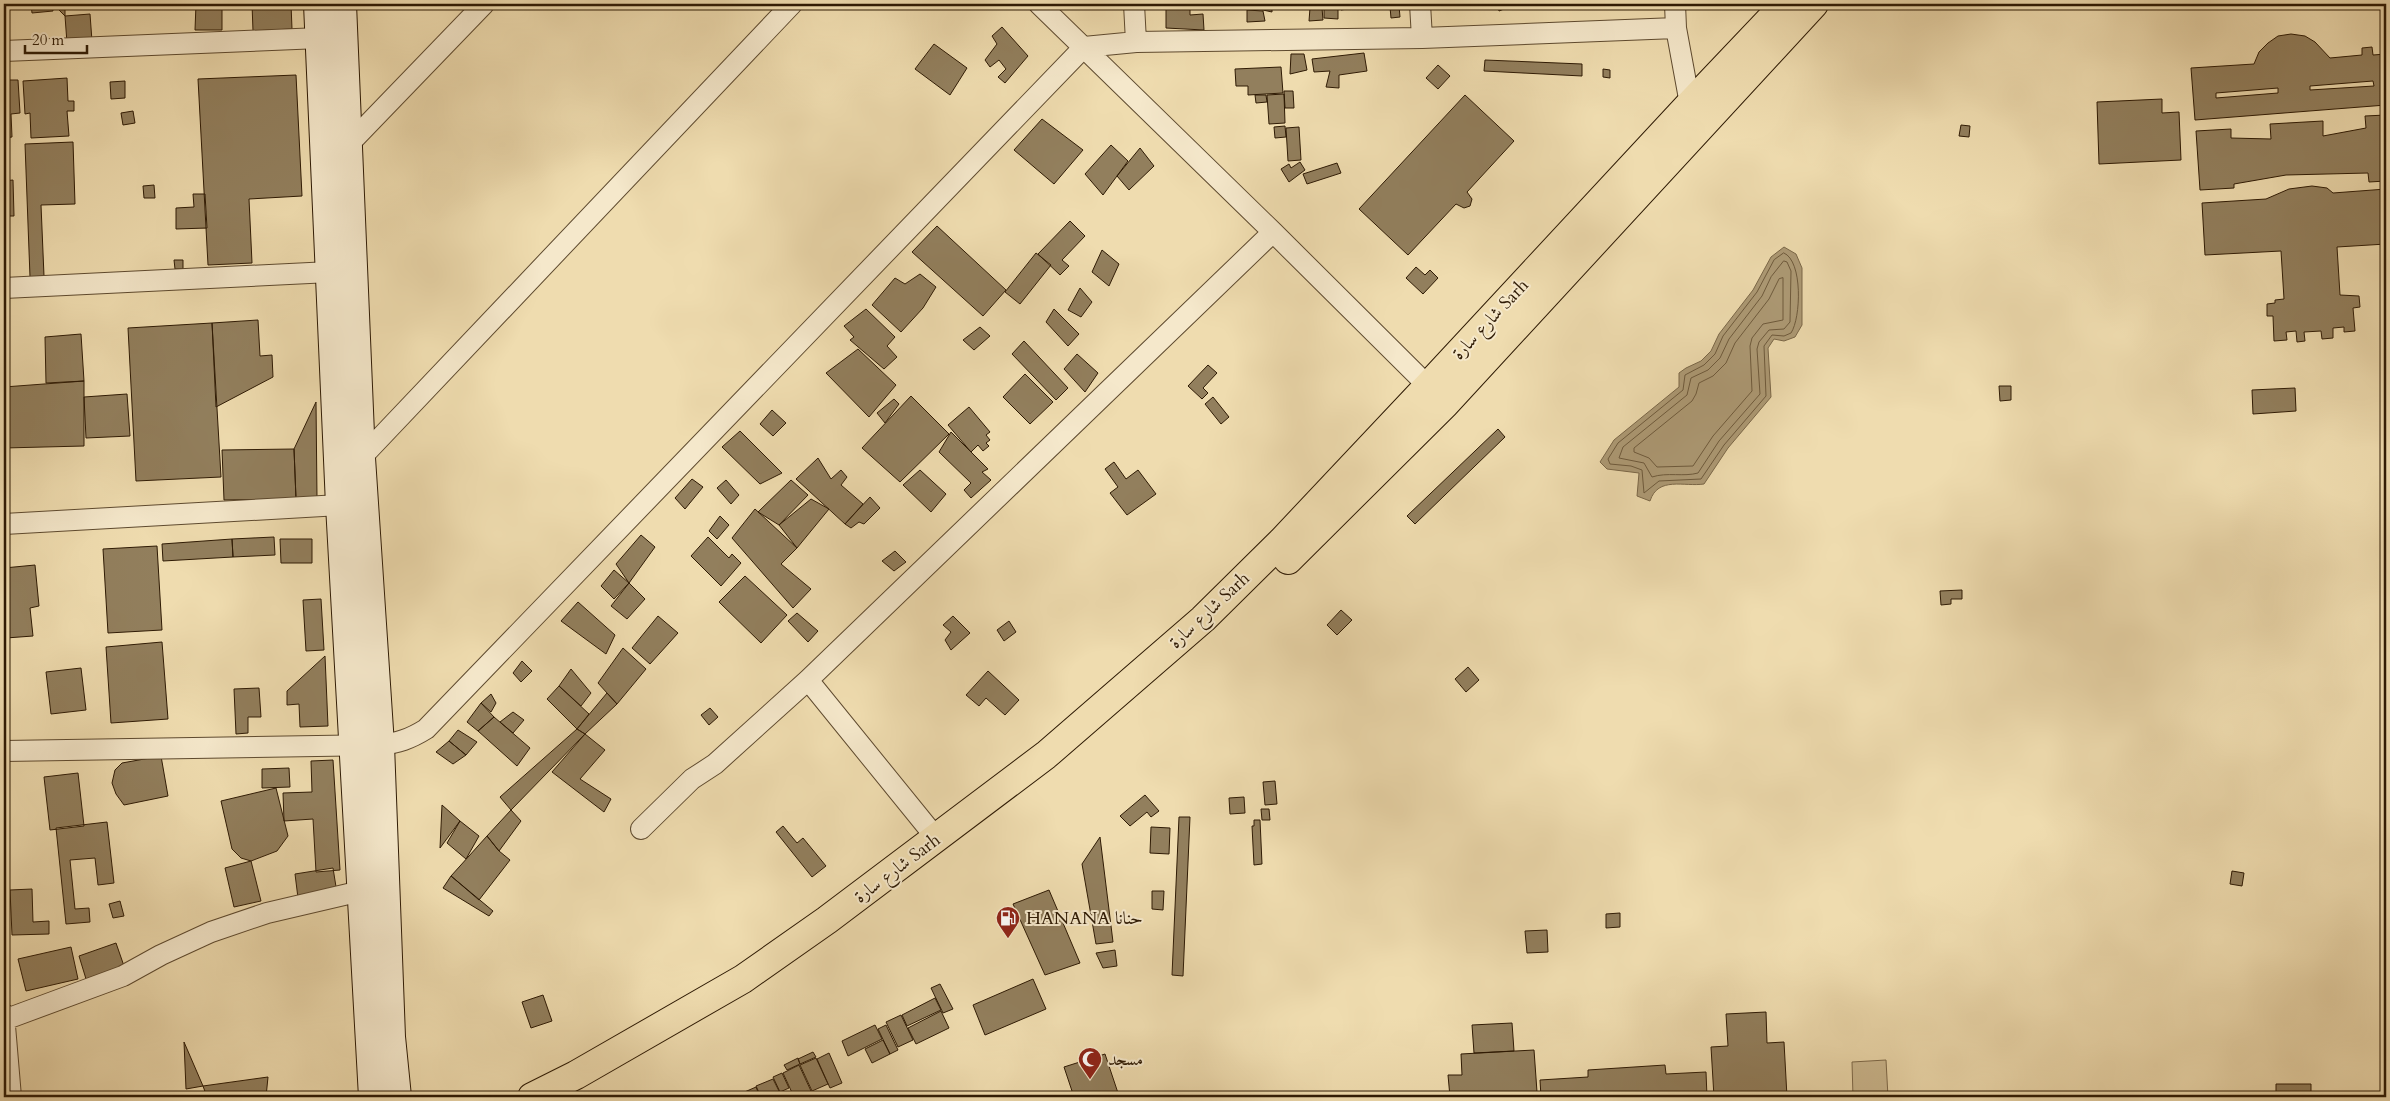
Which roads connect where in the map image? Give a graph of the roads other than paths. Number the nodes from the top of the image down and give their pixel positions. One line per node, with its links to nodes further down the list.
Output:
1 (318, 4): 12 (street)
2 (342, 4): 18 (street)
3 (484, 4): 18 (street)
4 (792, 4): 23 (street)
5 (1039, 4): 15 (street)
6 (1134, 4): 14 (street)
7 (1420, 4): 13 (street)
8 (1675, 4): 11 (street)
9 (1785, 4): 17 (highway, شارع سارة Sarh)
10 (1814, 4): 38 (highway, شارع سارة Sarh)
11 (1676, 28): 13 (street); 17 (street)
12 (320, 38): 16 (street); 20 (street)
13 (1422, 38): 14 (street)
14 (1136, 42): 15 (street)
15 (1084, 47): 19 (street); 27 (street)
16 (4, 51)
17 (1690, 104): 22 (highway, شارع سارة Sarh)
18 (348, 145): 23 (street)
19 (1273, 232): 22 (street); 26 (street)
20 (330, 272): 21 (street); 24 (street)
21 (4, 288)
22 (1428, 386): 30 (highway, شارع سارة Sarh)
23 (361, 458): 27 (street)
24 (340, 505): 25 (street); 27 (street)
25 (4, 524)
26 (808, 680): 29 (street); 30 (street)
27 (367, 745): 28 (street); 31 (street); 36 (street)
28 (4, 751)
29 (641, 829)
30 (937, 839): 37 (highway, شارع سارة Sarh)
31 (361, 891): 33 (street); 35 (street)
32 (4, 1014): 33 (street)
33 (4, 1020): 34 (street)
34 (11, 1097)
35 (373, 1097)
36 (397, 1097)
37 (532, 1097)
38 (565, 1097)

